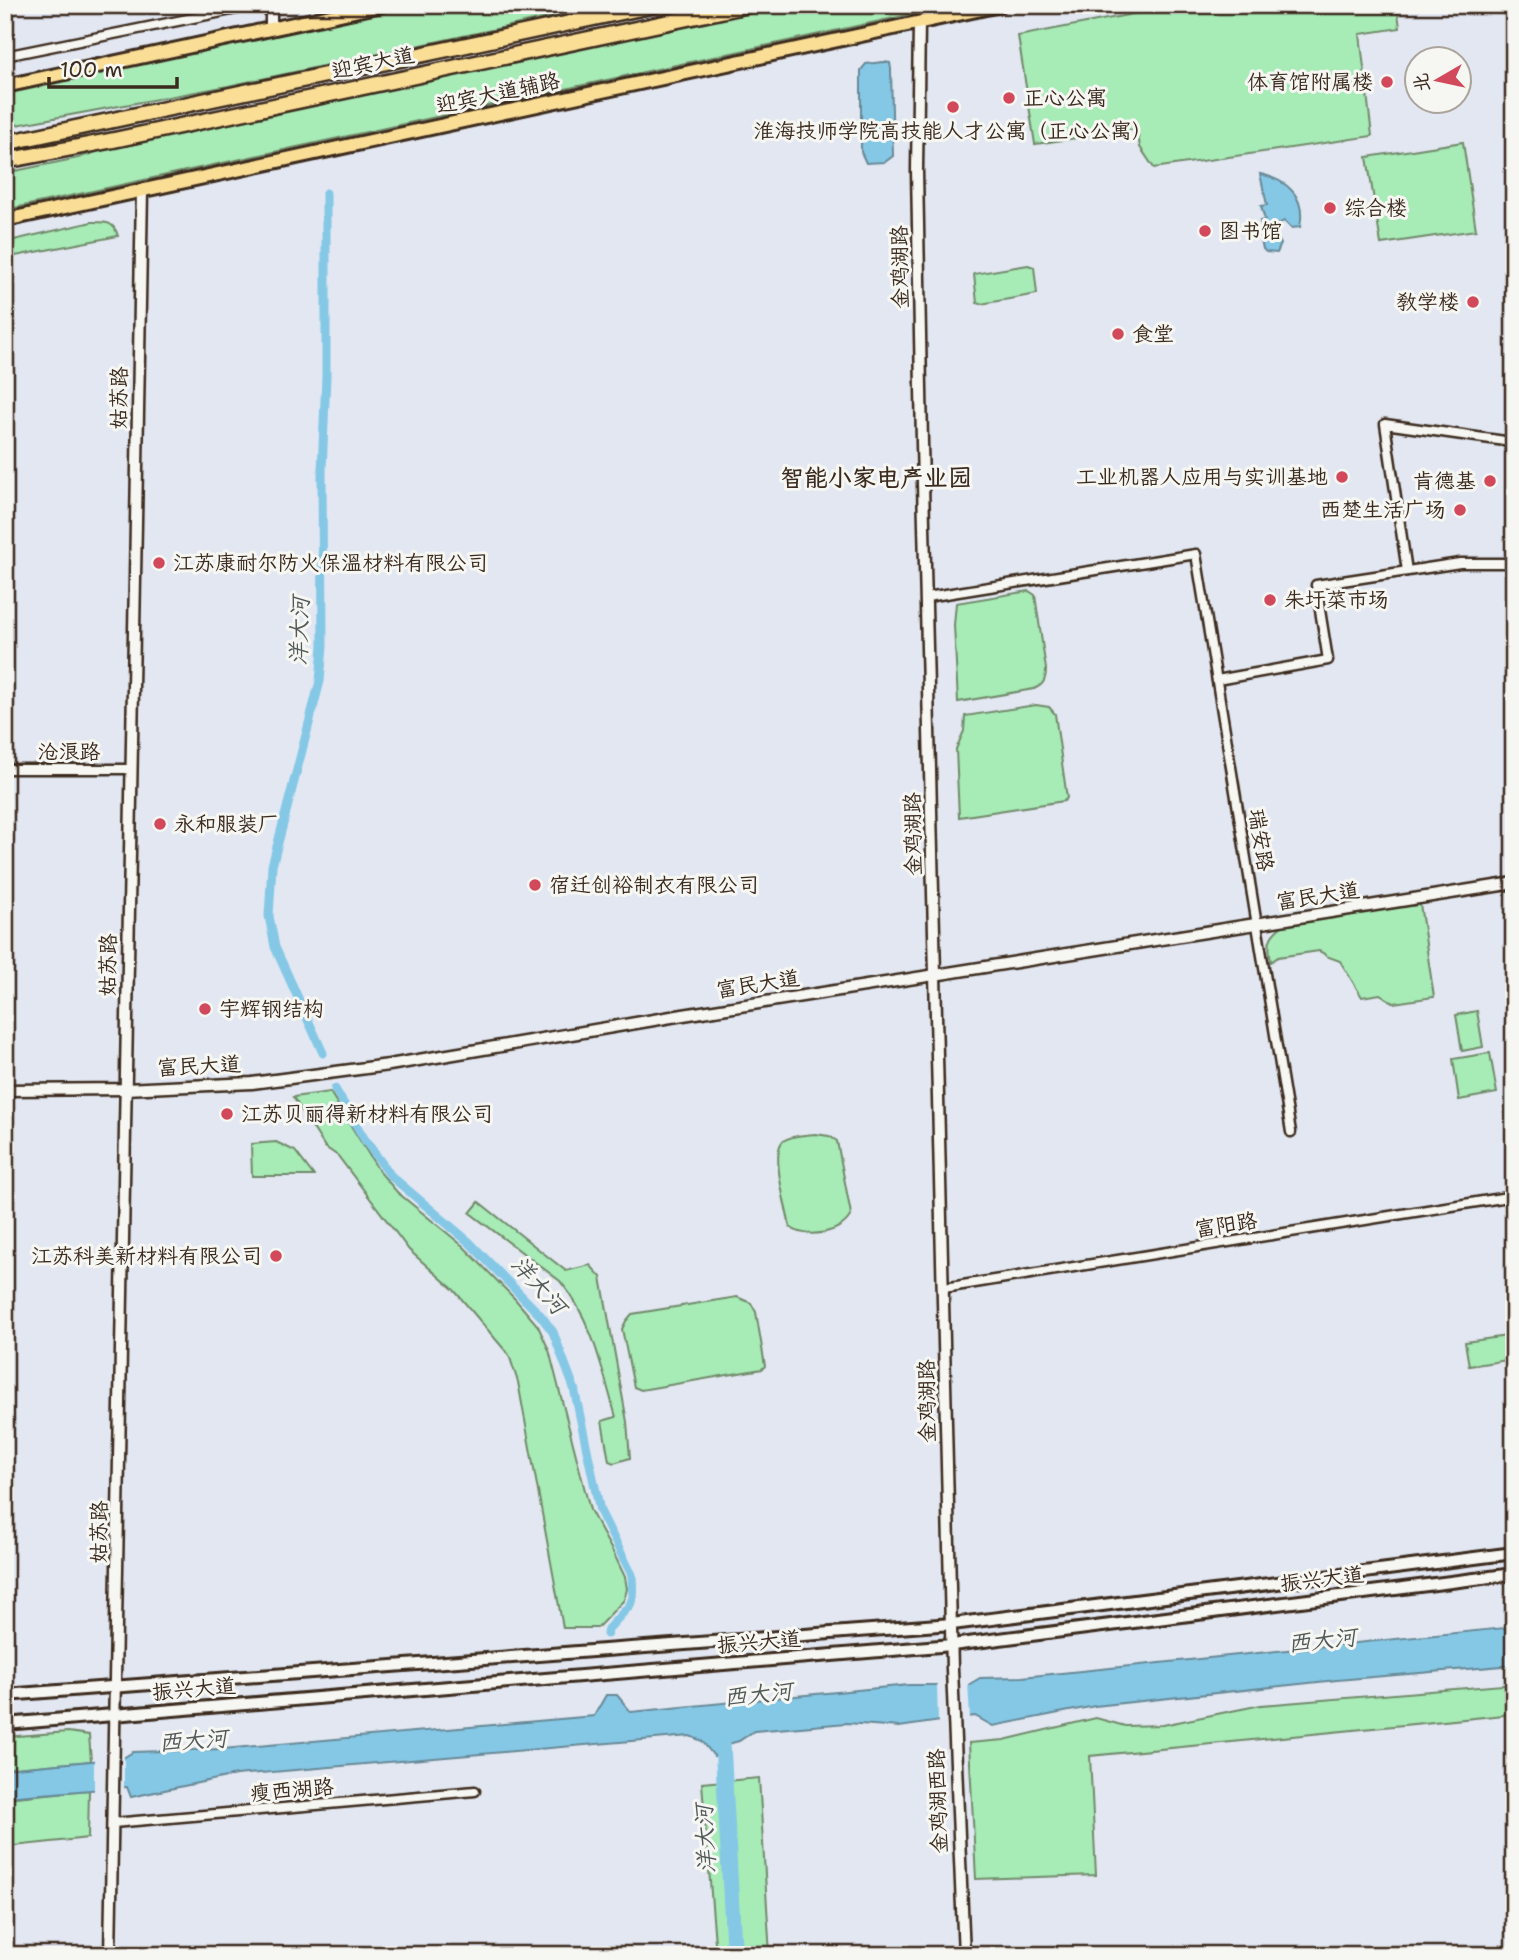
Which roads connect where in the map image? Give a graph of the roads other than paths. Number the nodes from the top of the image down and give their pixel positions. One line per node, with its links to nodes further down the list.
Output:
1 (244, 5): 10 (street)
2 (271, 5): 9 (street)
3 (382, 5): 7 (main road)
4 (655, 5): 13 (highway, 迎宾大道)
5 (750, 5): 12 (highway, 迎宾大道)
6 (1000, 5): 8 (main road, 迎宾大道辅路)
7 (351, 8): 9 (main road)
8 (919, 23): 16 (main road, 迎宾大道辅路); 21 (street, 金鸡湖路)
9 (271, 29): 11 (main road)
10 (5, 56)
11 (5, 86)
12 (114, 140): 14 (highway, 迎宾大道); 15 (highway)
13 (5, 144)
14 (5, 161)
15 (5, 166)
16 (142, 191): 17 (main road, 迎宾大道辅路); 24 (street, 姑苏路)
17 (5, 220)
18 (1512, 441): 20 (street)
19 (1514, 563): 20 (street)
20 (1407, 571): 22 (street)
21 (927, 597): 22 (street, 瑞安路); 27 (street, 金鸡湖路)
22 (1217, 680): 26 (street, 瑞安路)
23 (5, 769): 24 (street, 沧浪路)
24 (132, 769): 28 (street, 姑苏路)
25 (1514, 883): 26 (street, 富民大道)
26 (1257, 926): 27 (street, 富民大道); 30 (street, 瑞安路)
27 (936, 976): 28 (street, 富民大道); 32 (street, 金鸡湖路)
28 (125, 1089): 29 (street, 富民大道); 37 (street, 姑苏路)
29 (5, 1090)
30 (1291, 1132)
31 (1514, 1196): 32 (street, 富阳路)
32 (944, 1288): 35 (street, 金鸡湖路)
33 (1514, 1553): 35 (main road, 振兴大道)
34 (1514, 1574): 36 (main road, 振兴大道)
35 (952, 1624): 36 (street, 金鸡湖路); 37 (main road, 振兴大道)
36 (952, 1645): 39 (main road, 振兴大道); 44 (street, 金鸡湖西路)
37 (116, 1686): 38 (main road, 振兴大道); 39 (street, 姑苏路)
38 (5, 1695)
39 (116, 1715): 40 (main road, 振兴大道); 42 (street, 姑苏路)
40 (5, 1724)
41 (475, 1791): 42 (street, 瘦西湖路)
42 (113, 1823): 43 (street)
43 (110, 1955)
44 (964, 1955)

